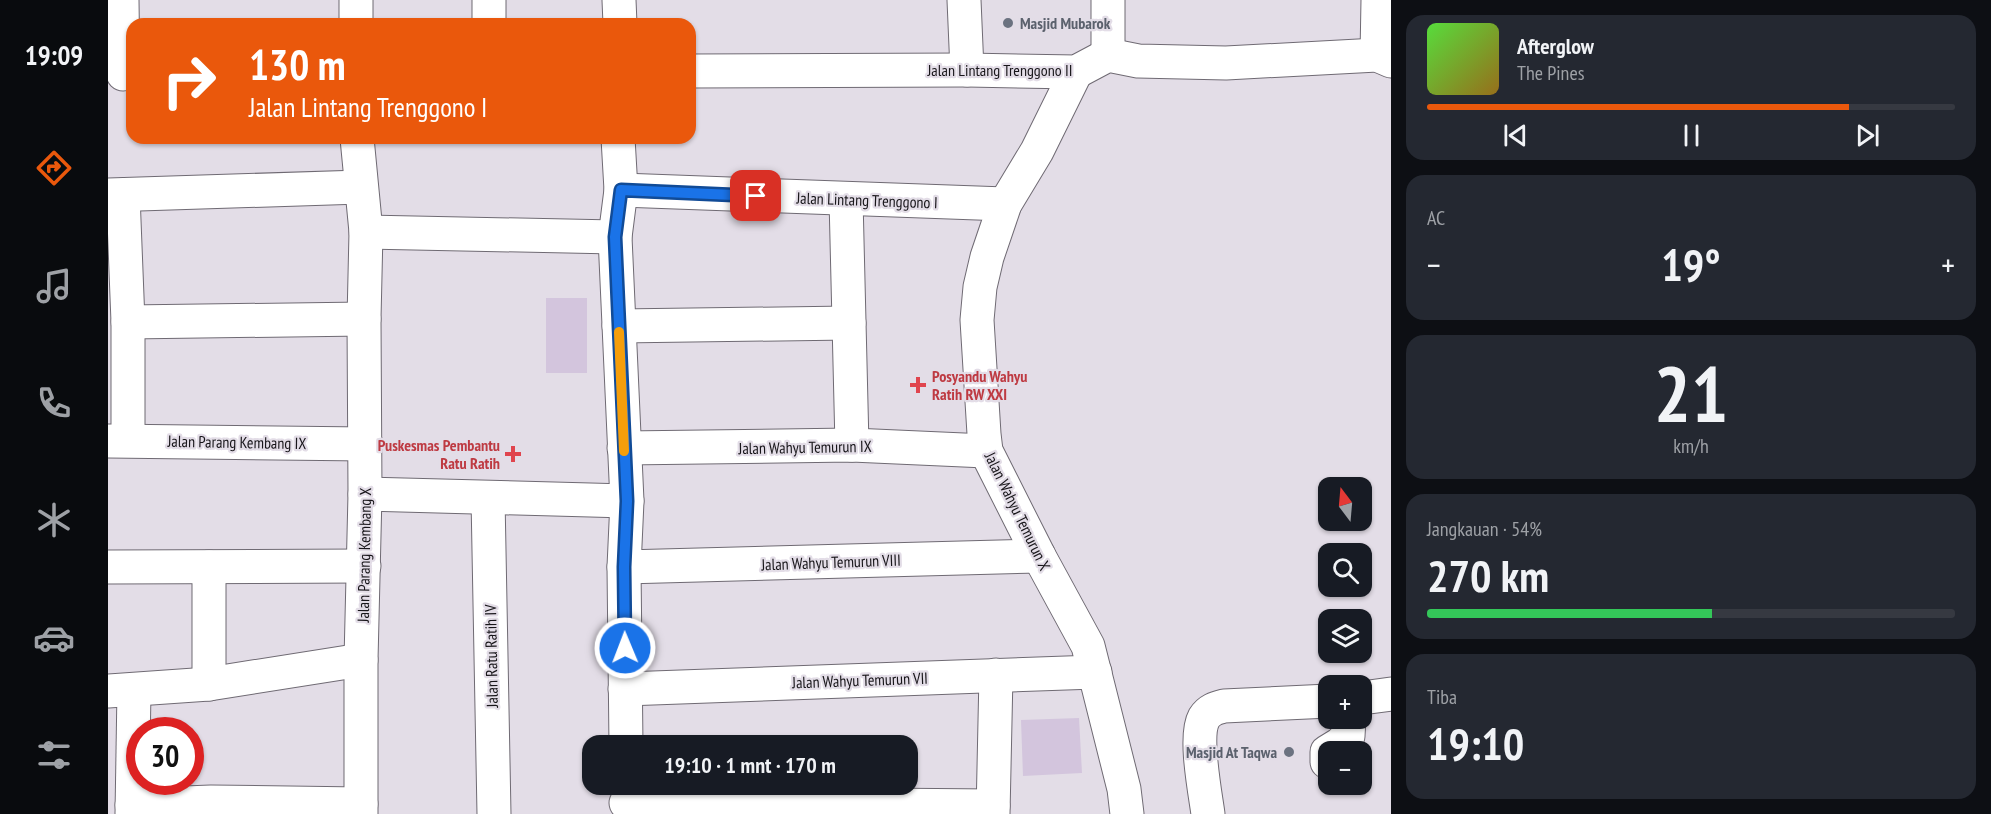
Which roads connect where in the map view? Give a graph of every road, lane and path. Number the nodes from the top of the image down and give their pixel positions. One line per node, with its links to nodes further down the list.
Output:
1 (122, 0): 16 (street)
2 (356, 0): 8 (street)
3 (489, 0): 9 (street)
4 (620, 0): 10 (street)
5 (964, 0): 13 (street)
6 (1108, 0): 11 (street)
7 (1378, 0): 12 (street)
8 (357, 18)
9 (489, 18)
10 (620, 18)
11 (1108, 55): 12 (street); 15 (street, Jalan Lintang Trenggono II)
12 (1384, 58)
13 (967, 70): 14 (street, Jalan Lintang Trenggono II); 15 (street, Jalan Lintang Trenggono II)
14 (696, 71)
15 (1076, 72): 23 (street, Jalan Wahyu Temurun X)
16 (121, 74)
17 (357, 144): 19 (street, Jalan Parang Kembang X)
18 (618, 144): 20 (street)
19 (361, 187): 21 (street); 24 (street, Jalan Parang Kembang X)
20 (621, 190): 22 (street, Jalan Lintang Trenggono I); 25 (street)
21 (115, 195): 27 (street)
22 (846, 200): 23 (street, Jalan Lintang Trenggono I); 28 (street)
23 (1005, 204): 34 (street, Jalan Wahyu Temurun X)
24 (366, 232): 25 (street); 26 (street, Jalan Parang Kembang X)
25 (615, 237): 29 (street)
26 (364, 319): 27 (street); 31 (street, Jalan Parang Kembang X)
27 (128, 322): 30 (street)
28 (849, 323): 29 (street); 32 (street)
29 (619, 326): 33 (street)
30 (118, 440): 31 (street, Jalan Parang Kembang IX)
31 (366, 444): 35 (street, Jalan Parang Kembang X)
32 (852, 445): 33 (street, Jalan Wahyu Temurun IX); 34 (street, Jalan Wahyu Temurun IX)
33 (624, 448): 37 (street)
34 (986, 451): 38 (street, Jalan Wahyu Temurun X)
35 (365, 494): 36 (street); 39 (street, Jalan Parang Kembang X)
36 (488, 498): 37 (street); 57 (street, Jalan Ratu Ratih IV)
37 (627, 501): 42 (street)
38 (1039, 556): 42 (street, Jalan Wahyu Temurun VIII); 44 (street, Jalan Wahyu Temurun X)
39 (364, 566): 41 (street); 43 (street, Jalan Parang Kembang X)
40 (108, 567): 41 (street)
41 (209, 567): 46 (street)
42 (624, 567): 47 (street)
43 (361, 660): 46 (street); 55 (street, Jalan Parang Kembang X)
44 (1095, 672): 45 (street, Jalan Wahyu Temurun VII); 58 (street, Jalan Wahyu Temurun X)
45 (996, 675): 47 (street, Jalan Wahyu Temurun VII); 56 (street)
46 (209, 684): 48 (street)
47 (625, 689): 52 (street)
48 (121, 690): 54 (street)
49 (1391, 694): 50 (street)
50 (1372, 697)
51 (1318, 702): 59 (street)
52 (626, 735)
53 (626, 800): 56 (street)
54 (132, 809): 55 (street)
55 (361, 809)
56 (993, 810)
57 (494, 814)
58 (1127, 814)
59 (1208, 814)

